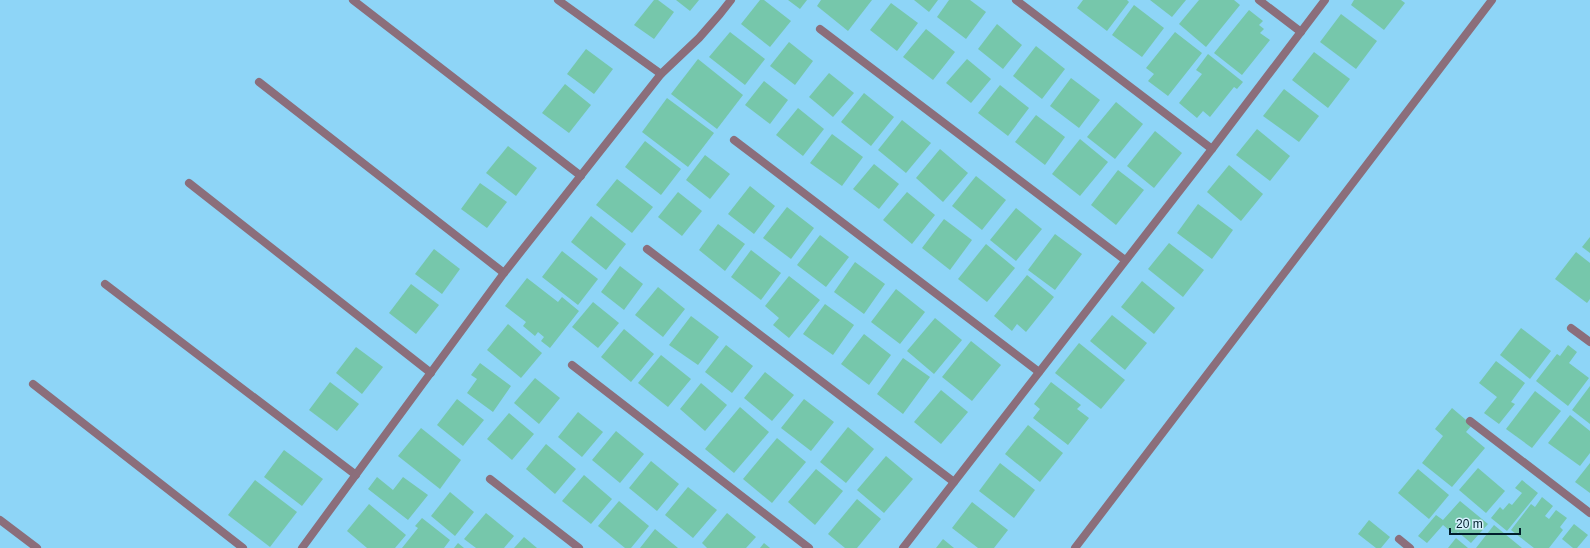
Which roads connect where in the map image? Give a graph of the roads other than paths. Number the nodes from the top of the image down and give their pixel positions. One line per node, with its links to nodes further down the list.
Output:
1 (353, 0): 14 (street)
2 (558, 0): 10 (street)
3 (731, 0): 10 (street)
4 (1016, 0): 13 (street)
5 (1259, 0): 9 (street)
6 (1325, 0): 9 (street)
7 (1492, 0): 39 (street)
8 (820, 29): 17 (street)
9 (1301, 32): 13 (street)
10 (661, 74): 14 (street)
11 (258, 82): 18 (street)
12 (734, 140): 23 (street)
13 (1212, 149): 17 (street)
14 (581, 176): 18 (street)
15 (189, 182): 24 (street)
16 (647, 249): 29 (street)
17 (1125, 260): 23 (street)
18 (504, 273): 24 (street)
19 (105, 284): 27 (street)
20 (1571, 328): 21 (street)
21 (1590, 342)
22 (572, 365): 37 (street)
23 (1039, 372): 29 (street)
24 (431, 373): 27 (street)
25 (33, 384): 34 (street)
26 (1470, 421): 30 (street)
27 (356, 475): 35 (street)
28 (490, 479): 36 (street)
29 (954, 482): 38 (street)
30 (1590, 513)
31 (0, 520): 33 (street)
32 (1399, 539): 40 (street)
33 (37, 548)
34 (243, 548)
35 (302, 548)
36 (579, 548)
37 (809, 548)
38 (903, 548)
39 (1075, 548)
40 (1410, 548)

